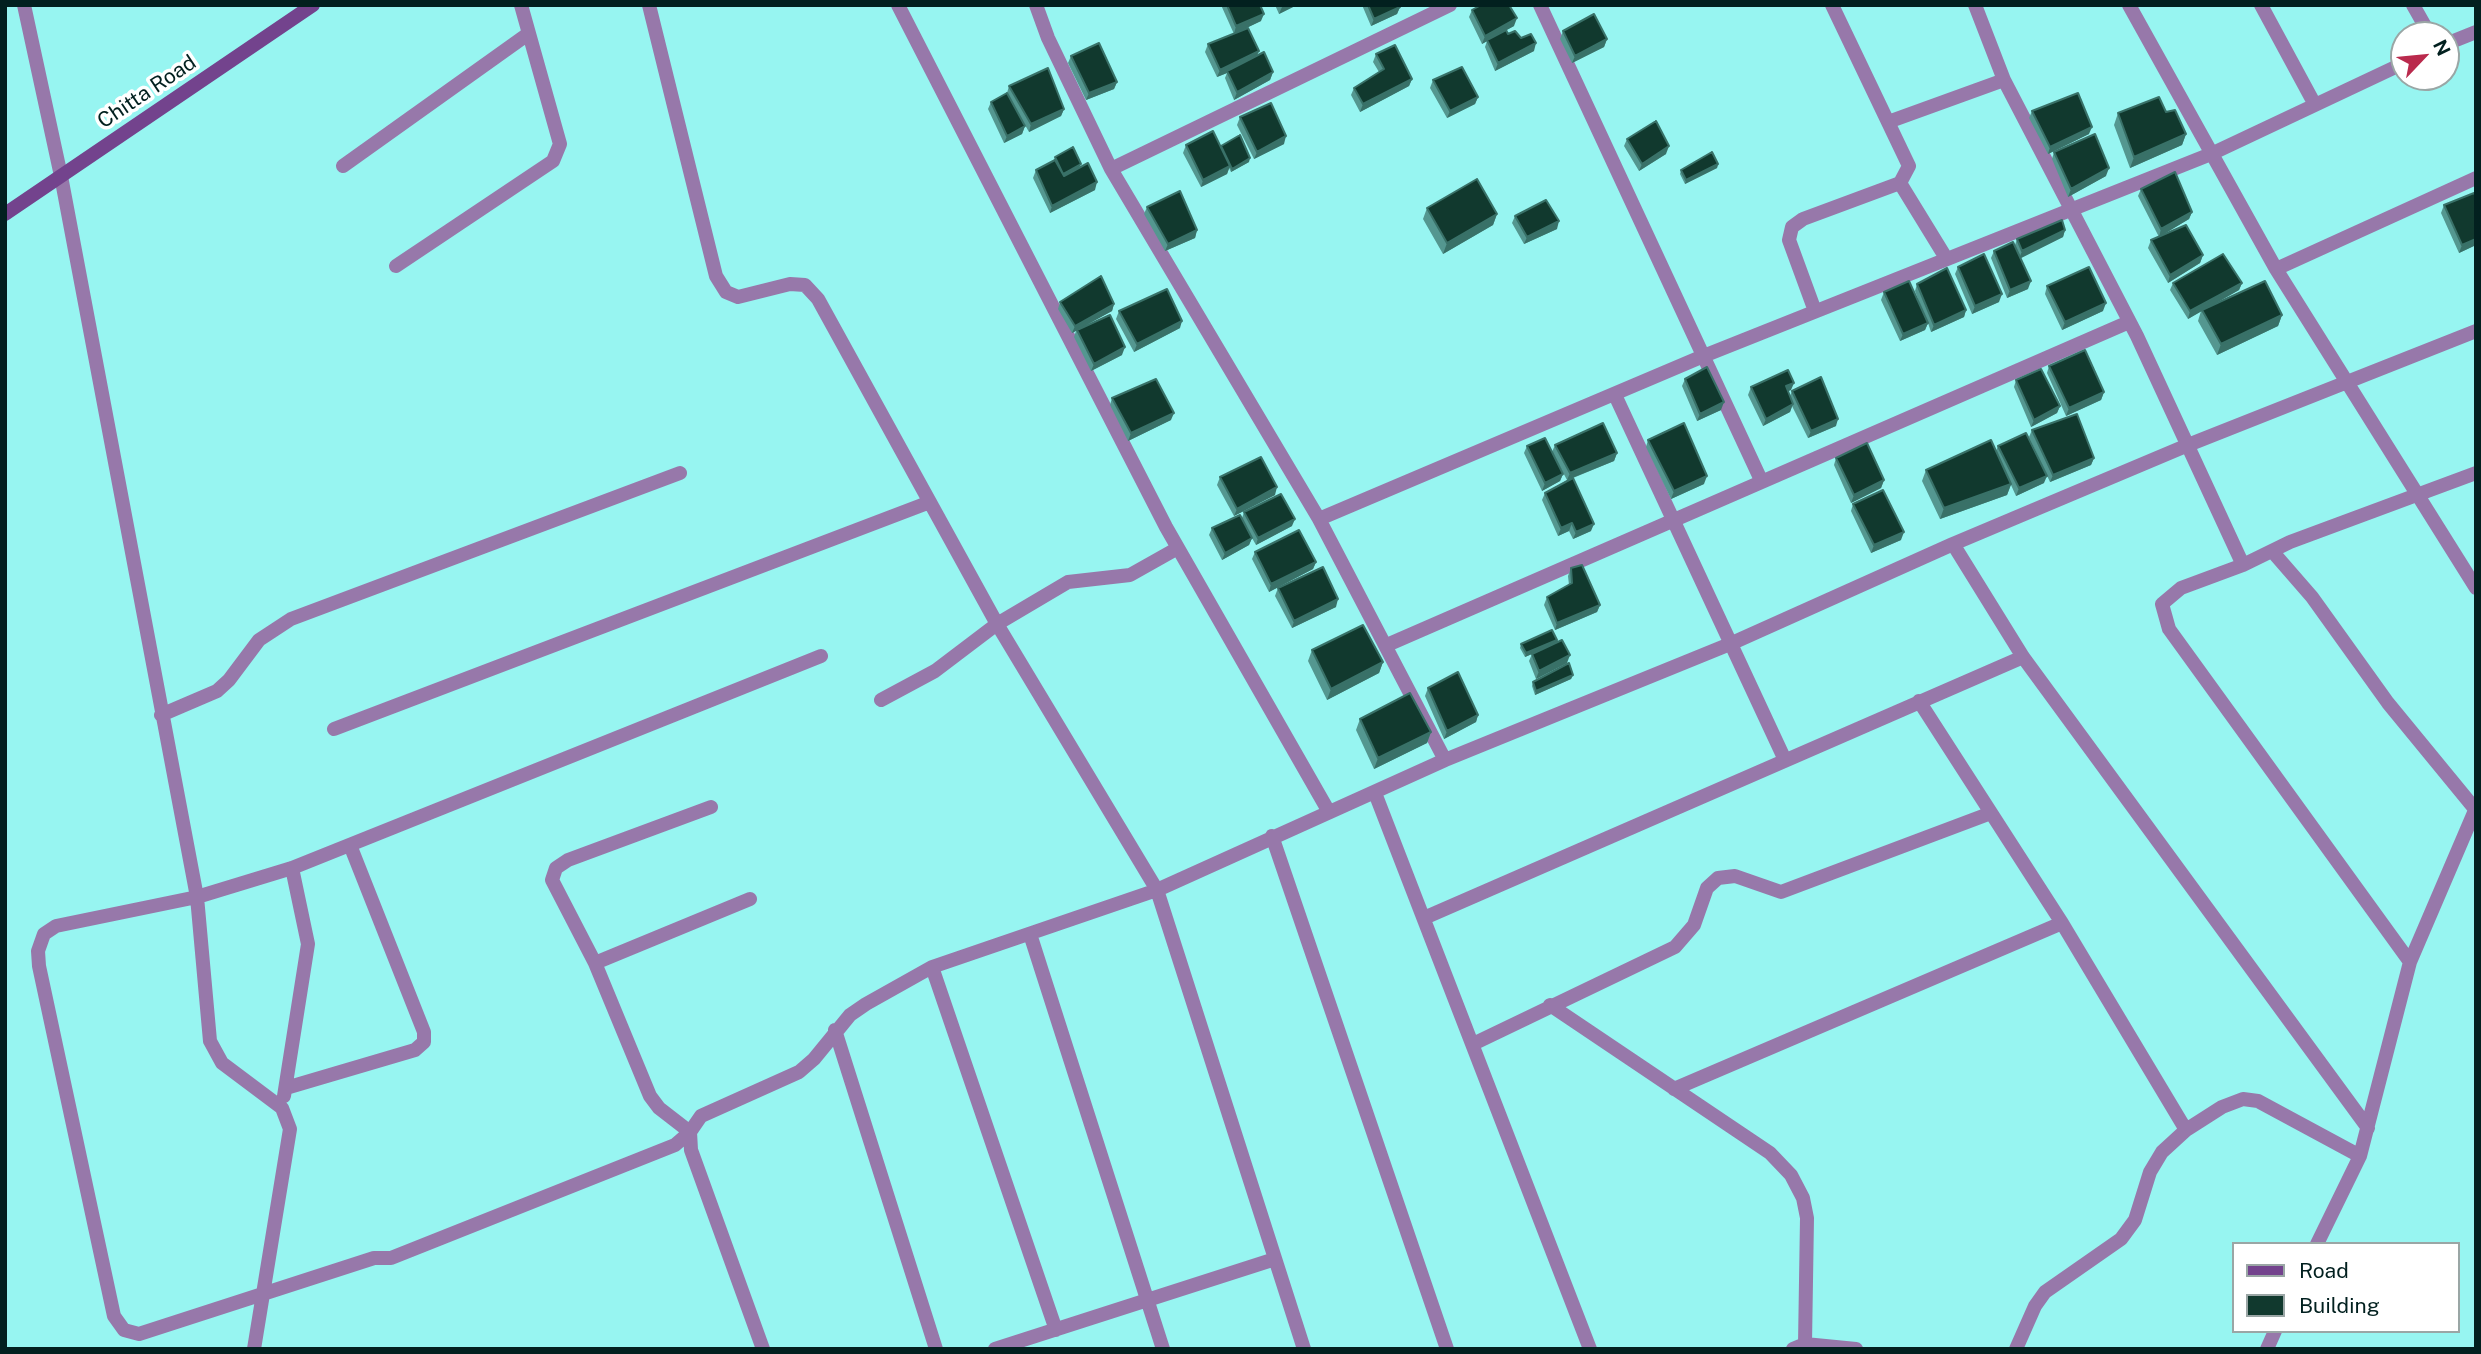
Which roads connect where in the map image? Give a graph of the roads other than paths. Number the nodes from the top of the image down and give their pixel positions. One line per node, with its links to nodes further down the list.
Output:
1 (24, 5): 23 (street)
2 (313, 5): 23 (street, Chitta Road)
3 (521, 5): 15 (street)
4 (649, 5): 42 (street)
5 (898, 5): 46 (street)
6 (1036, 5): 22 (street)
7 (1450, 5): 22 (street)
8 (1540, 5): 34 (street)
9 (1832, 5): 19 (street)
10 (1975, 5): 17 (street)
11 (2129, 5): 20 (street)
12 (2261, 5): 18 (street)
13 (2413, 5): 14 (street)
14 (2422, 21)
15 (528, 34): 21 (street); 29 (street)
16 (2390, 68): 18 (street)
17 (2004, 80): 19 (street); 26 (street)
18 (2314, 103): 20 (street)
19 (1888, 122): 25 (street)
20 (2211, 154): 26 (street); 30 (street)
21 (343, 166)
22 (1111, 169): 43 (street)
23 (61, 176): 27 (street, Chitta Road); 57 (street)
24 (2476, 178): 30 (street)
25 (1900, 183): 28 (street); 31 (street)
26 (2068, 209): 28 (street); 32 (street)
27 (5, 214)
28 (1946, 258): 31 (street)
29 (397, 266)
30 (2276, 269): 35 (street)
31 (1815, 311): 34 (street)
32 (2129, 322): 37 (street); 40 (street)
33 (2476, 331): 35 (street)
34 (1701, 357): 36 (street); 40 (street)
35 (2346, 382): 37 (street); 41 (street)
36 (1615, 395): 43 (street); 44 (street)
37 (2188, 445): 45 (street); 48 (street)
38 (680, 473): 57 (street)
39 (2476, 473): 41 (street)
40 (1761, 480): 44 (street)
41 (2419, 497): 47 (street); 49 (street)
42 (930, 502): 50 (street); 58 (street)
43 (1320, 519): 52 (street)
44 (1675, 520): 51 (street); 52 (street)
45 (1953, 544): 51 (street); 54 (street)
46 (1178, 548): 50 (street); 64 (street)
47 (2272, 551): 48 (street); 63 (street)
48 (2243, 565): 76 (street)
49 (2476, 589)
50 (997, 624): 55 (street); 69 (street)
51 (1730, 644): 59 (street); 60 (street)
52 (1387, 645): 59 (street)
53 (821, 656): 67 (street)
54 (2023, 657): 56 (street); 84 (street)
55 (881, 700)
56 (1919, 701): 60 (street); 65 (street)
57 (161, 715): 70 (street)
58 (334, 729)
59 (1445, 760): 61 (street)
60 (1786, 760): 72 (street)
61 (1375, 793): 64 (street); 72 (street)
62 (711, 807): 75 (street)
63 (2475, 808): 76 (street)
64 (1329, 812): 66 (street)
65 (1992, 813): 73 (street); 78 (street)
66 (1272, 836): 69 (street); 101 (street)
67 (350, 845): 68 (street); 81 (street)
68 (292, 868): 70 (street); 81 (street)
69 (1157, 890): 74 (street); 89 (street)
70 (197, 897): 83 (street); 90 (street)
71 (750, 900): 75 (street)
72 (1424, 918): 80 (street)
73 (2062, 923): 82 (street); 85 (street)
74 (1030, 934): 77 (street); 91 (street)
75 (595, 962): 86 (street)
76 (2410, 962): 84 (street)
77 (932, 967): 79 (street); 92 (street)
78 (1550, 1005): 80 (street); 82 (street)
79 (835, 1030): 86 (street); 97 (street)
80 (1473, 1045): 102 (street)
81 (286, 1088): 83 (street)
82 (1674, 1089): 94 (street)
83 (282, 1108): 90 (street)
84 (2368, 1128): 87 (street)
85 (2186, 1129): 87 (street); 104 (street)
86 (690, 1132): 90 (street); 96 (street)
87 (2360, 1156): 88 (street)
88 (2318, 1242)
89 (1275, 1259): 91 (street); 100 (street)
90 (263, 1295): 95 (street)
91 (1148, 1301): 92 (street); 99 (street)
92 (1056, 1330): 98 (street)
93 (2274, 1333): 105 (street)
94 (1799, 1346): 103 (street)
95 (254, 1349)
96 (763, 1349)
97 (936, 1349)
98 (995, 1349)
99 (1163, 1349)
100 (1304, 1349)
101 (1447, 1349)
102 (1590, 1349)
103 (1856, 1349)
104 (2016, 1349)
105 (2267, 1349)

